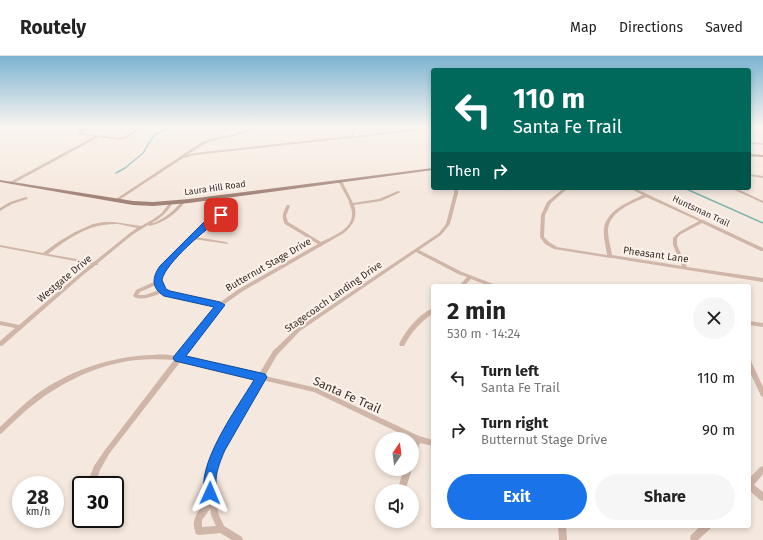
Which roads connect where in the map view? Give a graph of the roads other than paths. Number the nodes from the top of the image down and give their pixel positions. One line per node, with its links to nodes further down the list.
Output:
1 (73, 150): 14 (street)
2 (193, 150): 8 (street)
3 (195, 150): 5 (street)
4 (232, 150): 5 (street)
5 (200, 153): 8 (street)
6 (751, 155): 7 (main road)
7 (763, 156)
8 (182, 157): 22 (street)
9 (431, 169): 13 (main road, Laura Hill Road)
10 (751, 175): 11 (street)
11 (763, 177)
12 (0, 181): 14 (main road, Laura Hill Road)
13 (340, 181): 23 (main road, Laura Hill Road); 26 (street, Butternut Stage Drive)
14 (11, 183): 22 (main road, Laura Hill Road)
15 (456, 190): 37 (street, Stagecoach Landing Drive)
16 (564, 190): 39 (street, Pheasant Lane)
17 (636, 190): 20 (street, Huntsman Trail)
18 (736, 190): 24 (street)
19 (399, 192): 26 (street)
20 (647, 195): 30 (street, Huntsman Trail); 39 (street)
21 (26, 198): 28 (street)
22 (115, 201): 25 (main road, Laura Hill Road)
23 (182, 202): 25 (main road, Laura Hill Road); 31 (street, Westgate Drive)
24 (763, 202)
25 (171, 203): 31 (street, Westgate Drive)
26 (351, 204): 34 (street, Butternut Stage Drive)
27 (288, 206): 34 (street)
28 (0, 210)
29 (221, 215): 32 (street)
30 (703, 221): 36 (street, Huntsman Trail); 41 (street)
31 (140, 228): 38 (street); 40 (street, Westgate Drive)
32 (193, 238): 33 (street); 44 (street)
33 (226, 243)
34 (321, 244): 48 (street, Butternut Stage Drive)
35 (0, 246): 38 (street)
36 (763, 250)
37 (416, 251): 42 (street); 58 (street, Stagecoach Landing Drive)
38 (44, 254): 40 (street)
39 (610, 257): 41 (street, Pheasant Lane)
40 (96, 264): 53 (street, Westgate Drive)
41 (685, 268): 43 (street, Pheasant Lane)
42 (470, 277): 45 (street); 46 (street)
43 (763, 280)
44 (158, 282): 47 (street); 47 (street)
45 (463, 284)
46 (489, 284)
47 (162, 290): 48 (street)
48 (220, 305): 56 (street, Butternut Stage Drive)
49 (431, 312): 55 (street)
50 (0, 323): 53 (street)
51 (751, 323): 52 (street)
52 (763, 326)
53 (20, 327): 54 (street, Westgate Drive)
54 (0, 344)
55 (402, 344)
56 (179, 358): 58 (street, Santa Fe Trail); 60 (street, Santa Fe Trail); 65 (street, Butternut Stage Drive)
57 (751, 367): 59 (street)
58 (261, 377): 61 (street, Santa Fe Trail); 69 (street, Stagecoach Landing Drive)
59 (763, 394)
60 (0, 431)
61 (403, 432)
62 (419, 439): 63 (street, Santa Fe Trail)
63 (431, 442)
64 (763, 469): 66 (street)
65 (94, 476)
66 (751, 483)
67 (751, 487): 68 (street)
68 (763, 497)
69 (212, 500): 72 (street, Stagecoach Landing Drive); 72 (street)
70 (562, 528): 75 (street)
71 (704, 528): 73 (street)
72 (221, 529): 74 (street)
73 (694, 538)
74 (239, 540)
75 (563, 540)

